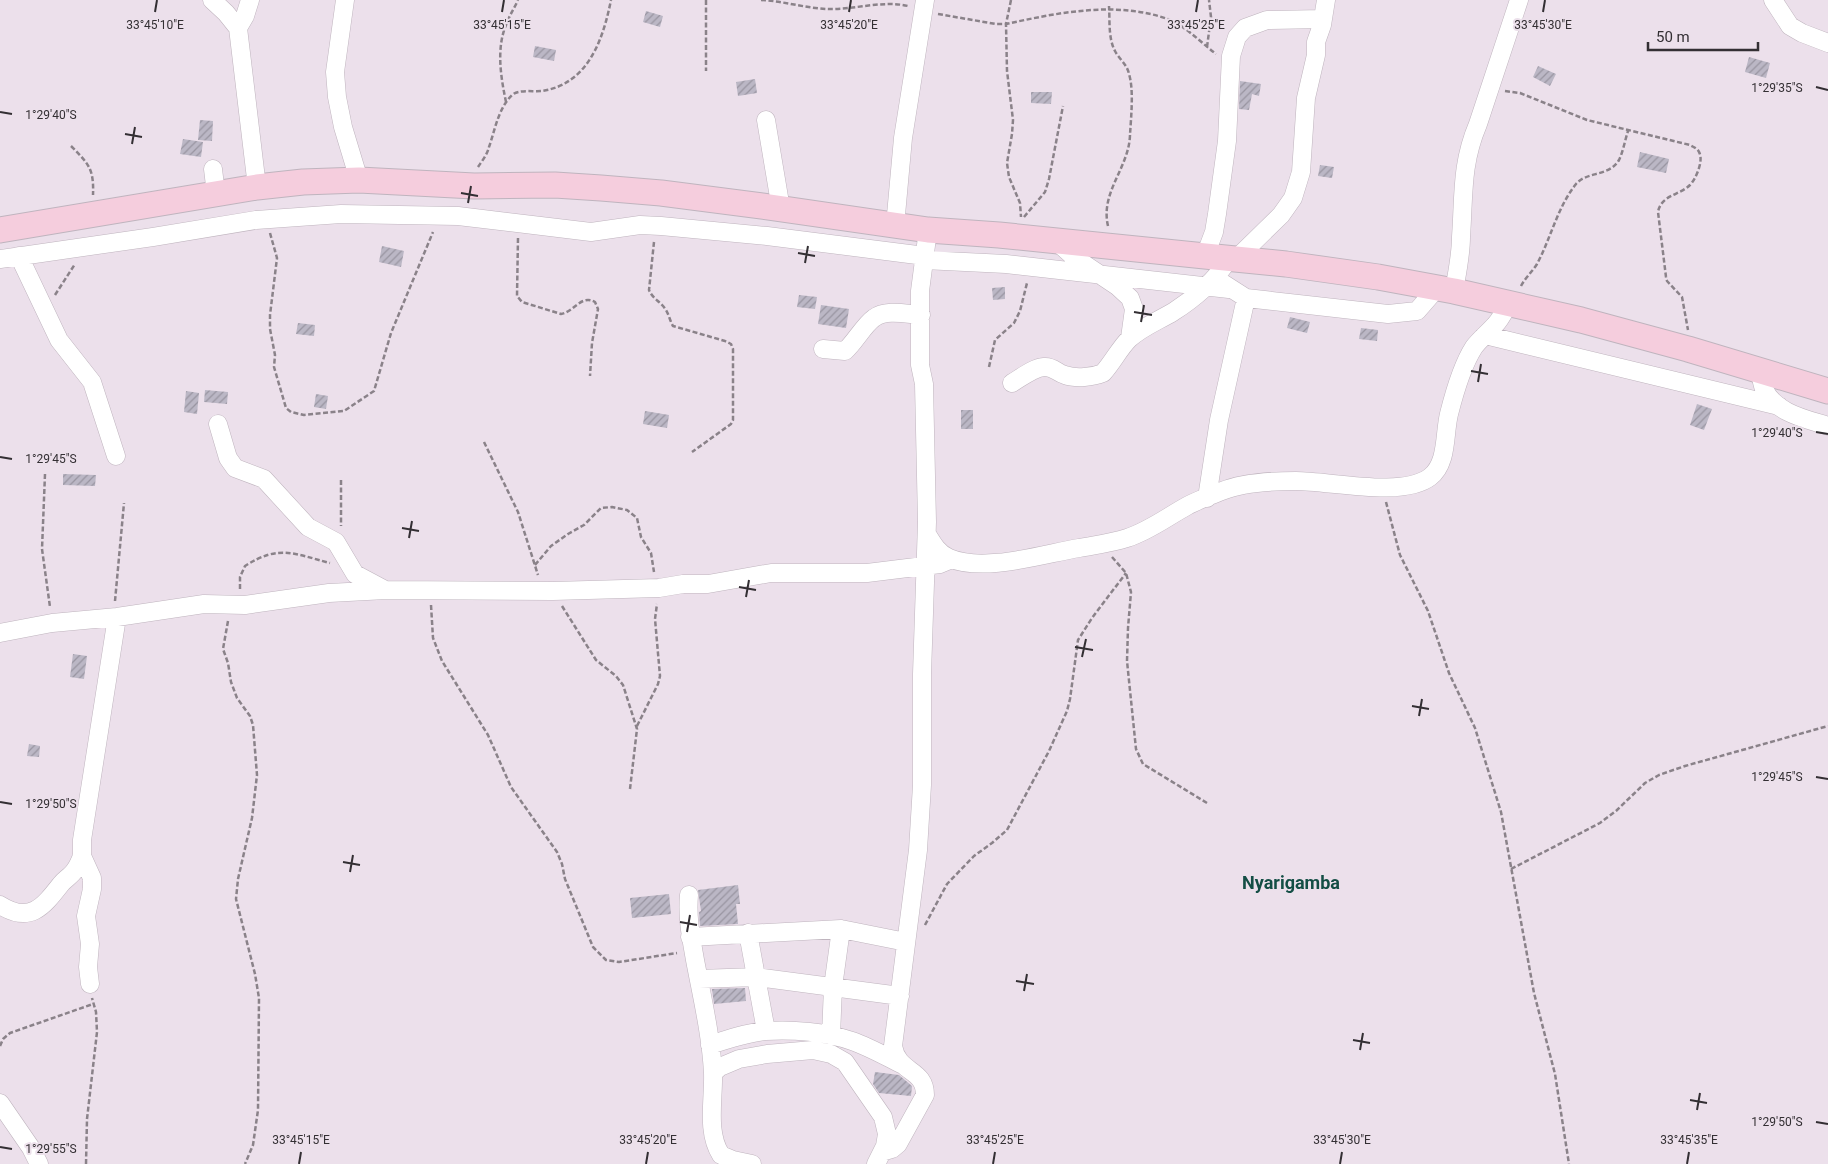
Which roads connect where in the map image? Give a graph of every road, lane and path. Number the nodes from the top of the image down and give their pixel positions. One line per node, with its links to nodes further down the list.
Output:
1 (212, 0): 19 (street)
2 (250, 0): 19 (street)
3 (345, 0): 31 (street)
4 (518, 0): 25 (path)
5 (611, 0): 25 (path)
6 (706, 0): 23 (path)
7 (761, 0): 14 (path)
8 (867, 0): 14 (path)
9 (1011, 0): 18 (path)
10 (1209, 0): 21 (path)
11 (1326, 0): 17 (street)
12 (1519, 0): 24 (street)
13 (1773, 0): 20 (street)
14 (872, 5): 15 (path)
15 (924, 6): 18 (path); 41 (street)
16 (1109, 6): 18 (path); 21 (path); 46 (path)
17 (1323, 19): 22 (street); 51 (street)
18 (1006, 24): 26 (path)
19 (238, 28): 33 (street)
20 (1828, 43)
21 (1207, 47): 22 (path)
22 (1231, 65): 51 (street)
23 (706, 71)
24 (1489, 90): 28 (path); 53 (street)
25 (506, 102): 32 (path)
26 (1063, 106)
27 (766, 120): 35 (street)
28 (1628, 131): 55 (path); 61 (path)
29 (71, 146): 36 (path)
30 (213, 169): 34 (street)
31 (359, 180): 32 (street); 33 (street)
32 (474, 186): 35 (street)
33 (257, 187): 34 (street)
34 (216, 194): 36 (street)
35 (781, 209): 41 (street)
36 (92, 214): 42 (street)
37 (441, 214): 38 (street); 38 (path); 39 (street)
38 (266, 219): 45 (street)
39 (518, 224): 40 (street); 64 (path)
40 (656, 226): 48 (street); 71 (path)
41 (895, 226): 43 (street)
42 (0, 230)
43 (928, 230): 44 (street); 48 (street)
44 (1056, 242): 46 (street); 52 (street)
45 (85, 247): 47 (street); 56 (path)
46 (1113, 247): 51 (street)
47 (19, 256): 49 (street); 56 (street)
48 (924, 258): 50 (street); 57 (street)
49 (0, 259)
50 (1028, 266): 52 (street); 62 (path)
51 (1218, 267): 52 (street); 53 (street); 54 (street); 59 (street)
52 (1103, 275): 59 (street)
53 (1446, 289): 54 (street); 55 (street)
54 (1246, 298): 76 (street)
55 (1513, 304): 58 (street); 61 (street)
56 (45, 311): 72 (street)
57 (921, 315): 60 (street); 79 (street)
58 (1485, 335): 67 (street); 75 (street)
59 (1130, 338): 65 (street)
60 (823, 349)
61 (1688, 349): 63 (street)
62 (990, 367)
63 (1759, 370): 66 (street); 67 (street)
64 (590, 376)
65 (1012, 382)
66 (1828, 391)
67 (1779, 406): 69 (street)
68 (218, 424): 85 (street)
69 (1828, 426)
70 (484, 442): 82 (path)
71 (692, 452)
72 (116, 456)
73 (45, 474): 92 (path)
74 (341, 480): 78 (path)
75 (1376, 487): 76 (street); 99 (path)
76 (1207, 498): 80 (street)
77 (124, 503): 91 (path)
78 (342, 530)
79 (927, 534): 81 (street); 83 (street)
80 (1094, 546): 81 (street); 84 (path)
81 (952, 559): 83 (street)
82 (535, 565): 86 (path); 89 (path)
83 (925, 566): 86 (street); 104 (street)
84 (1126, 573): 97 (path); 104 (path)
85 (355, 574): 87 (street); 90 (path)
86 (658, 588): 89 (street); 94 (path)
87 (386, 590): 88 (street); 90 (street)
88 (430, 590): 89 (street); 105 (path)
89 (549, 591): 94 (path)
90 (237, 605): 91 (street); 122 (path)
91 (115, 617): 92 (street); 98 (street)
92 (52, 623): 93 (street)
93 (0, 633)
94 (636, 726): 96 (path)
95 (1828, 726): 99 (path)
96 (630, 788)
97 (1207, 803)
98 (82, 856): 101 (street); 108 (street)
99 (1511, 868): 124 (path)
100 (689, 895): 105 (street)
101 (0, 906)
102 (841, 929): 103 (street); 104 (street); 109 (street)
103 (748, 933): 105 (street); 106 (street)
104 (906, 940): 110 (street)
105 (692, 944): 107 (street)
106 (756, 977): 107 (street); 109 (street); 112 (street)
107 (699, 979): 114 (street)
108 (90, 984): 111 (path)
109 (833, 987): 110 (street); 113 (street)
110 (900, 996): 116 (street)
111 (93, 1004): 115 (path); 121 (path)
112 (766, 1031): 113 (street); 114 (street)
113 (831, 1036): 116 (street)
114 (710, 1045): 117 (street)
115 (0, 1046)
116 (901, 1064): 119 (street)
117 (713, 1073): 119 (street); 123 (street)
118 (0, 1102): 120 (street)
119 (879, 1158)
120 (39, 1164)
121 (86, 1164)
122 (245, 1164)
123 (752, 1164)
124 (1569, 1164)

